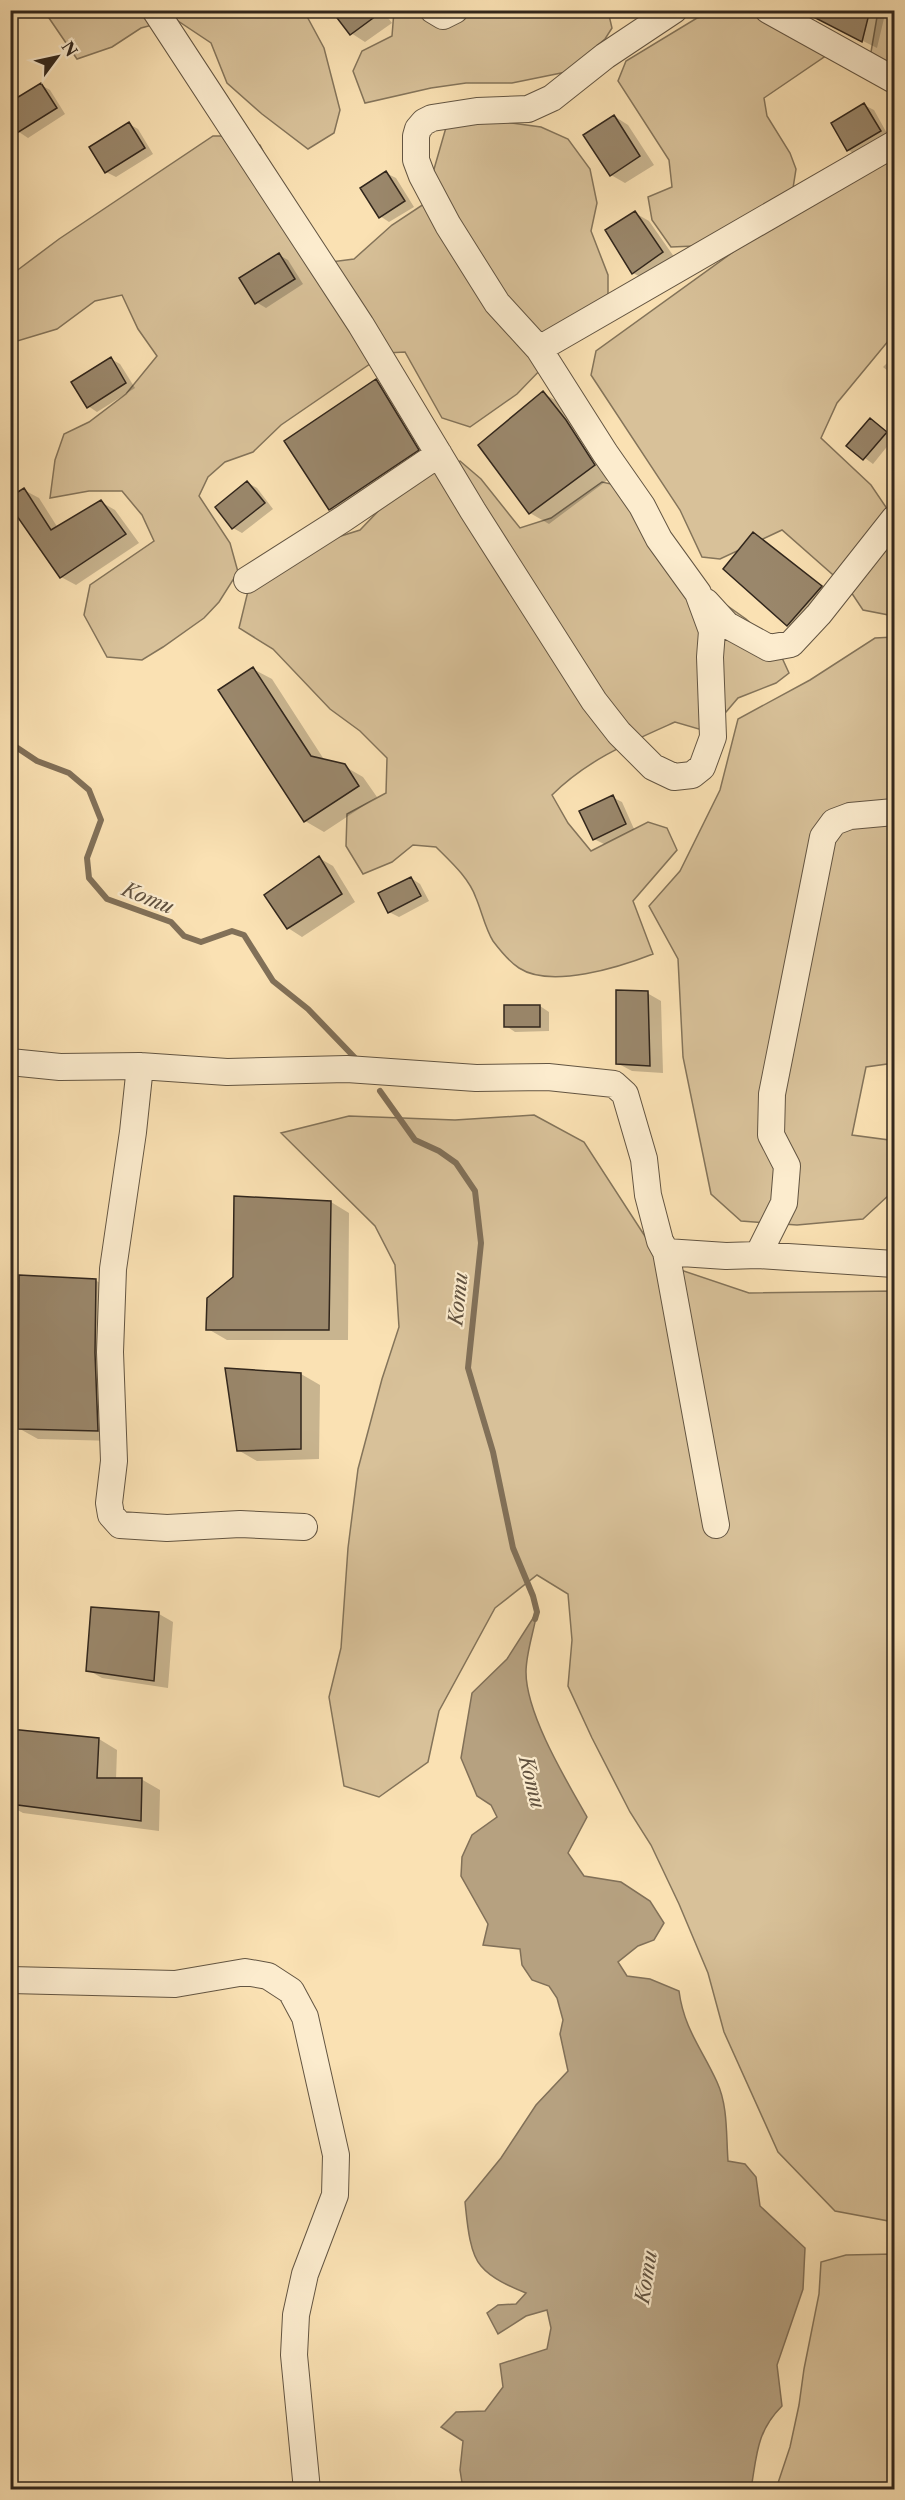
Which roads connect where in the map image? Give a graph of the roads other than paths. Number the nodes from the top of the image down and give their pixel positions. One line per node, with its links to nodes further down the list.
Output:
1 (155, 10): 9 (street)
2 (433, 10): 3 (street)
3 (455, 10)
4 (674, 10): 8 (street)
5 (768, 10): 6 (street)
6 (894, 80)
7 (894, 144): 8 (street)
8 (539, 349): 12 (street)
9 (439, 454): 11 (street); 12 (street)
10 (894, 519): 12 (street)
11 (247, 580)
12 (698, 593)
13 (894, 812): 17 (street)
14 (10, 1062): 15 (street)
15 (140, 1066): 16 (street); 20 (street)
16 (666, 1252): 17 (street); 19 (street)
17 (758, 1255): 18 (street)
18 (894, 1264)
19 (716, 1525)
20 (304, 1527)
21 (10, 1980): 22 (street)
22 (307, 2490)

